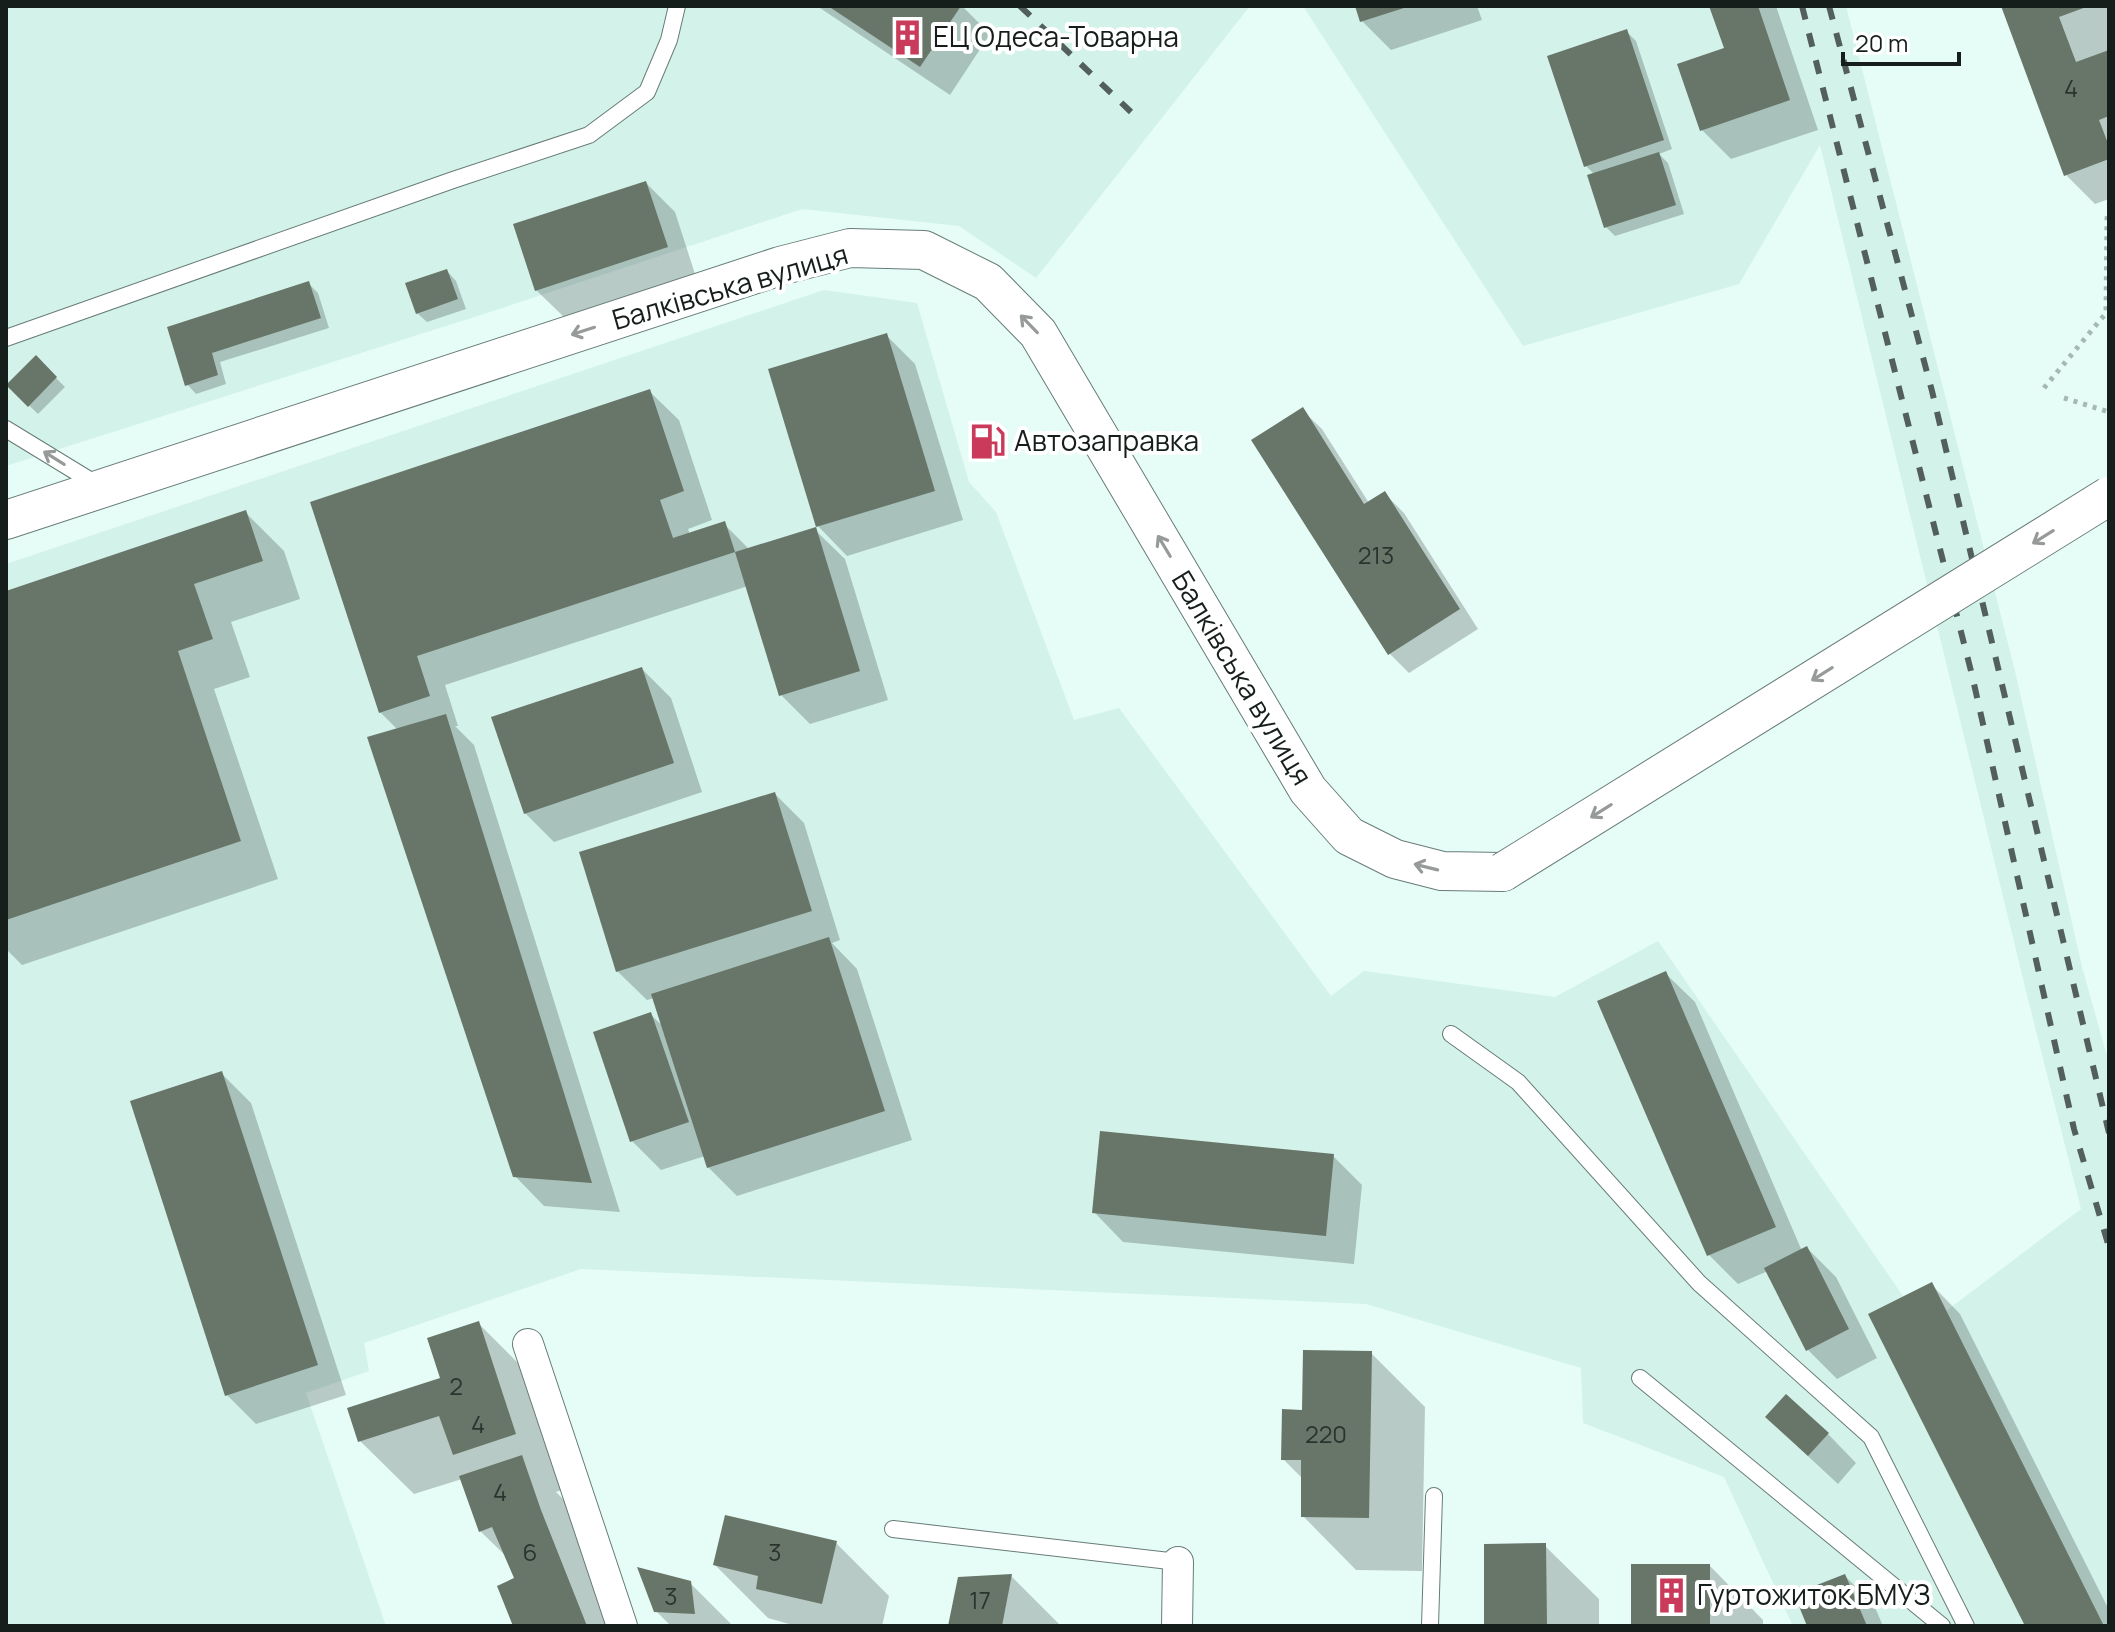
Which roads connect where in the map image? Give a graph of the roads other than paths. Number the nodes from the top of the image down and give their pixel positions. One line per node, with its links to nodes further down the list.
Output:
1 (677, 6): 2 (lane)
2 (6, 338)
3 (6, 429): 4 (lane, one-way to 3)
4 (102, 488): 5 (street, Балківська вулиця, one-way to 4, bridge); 6 (street, Балківська вулиця)
5 (2109, 496)
6 (6, 520)
7 (1451, 1034): 17 (lane)
8 (528, 1344): 13 (street)
9 (1640, 1378): 16 (lane)
10 (1434, 1496): 15 (lane)
11 (893, 1529): 12 (lane)
12 (1178, 1562): 14 (street)
13 (622, 1626)
14 (1177, 1626)
15 (1430, 1626)
16 (1942, 1626)
17 (1966, 1626)

